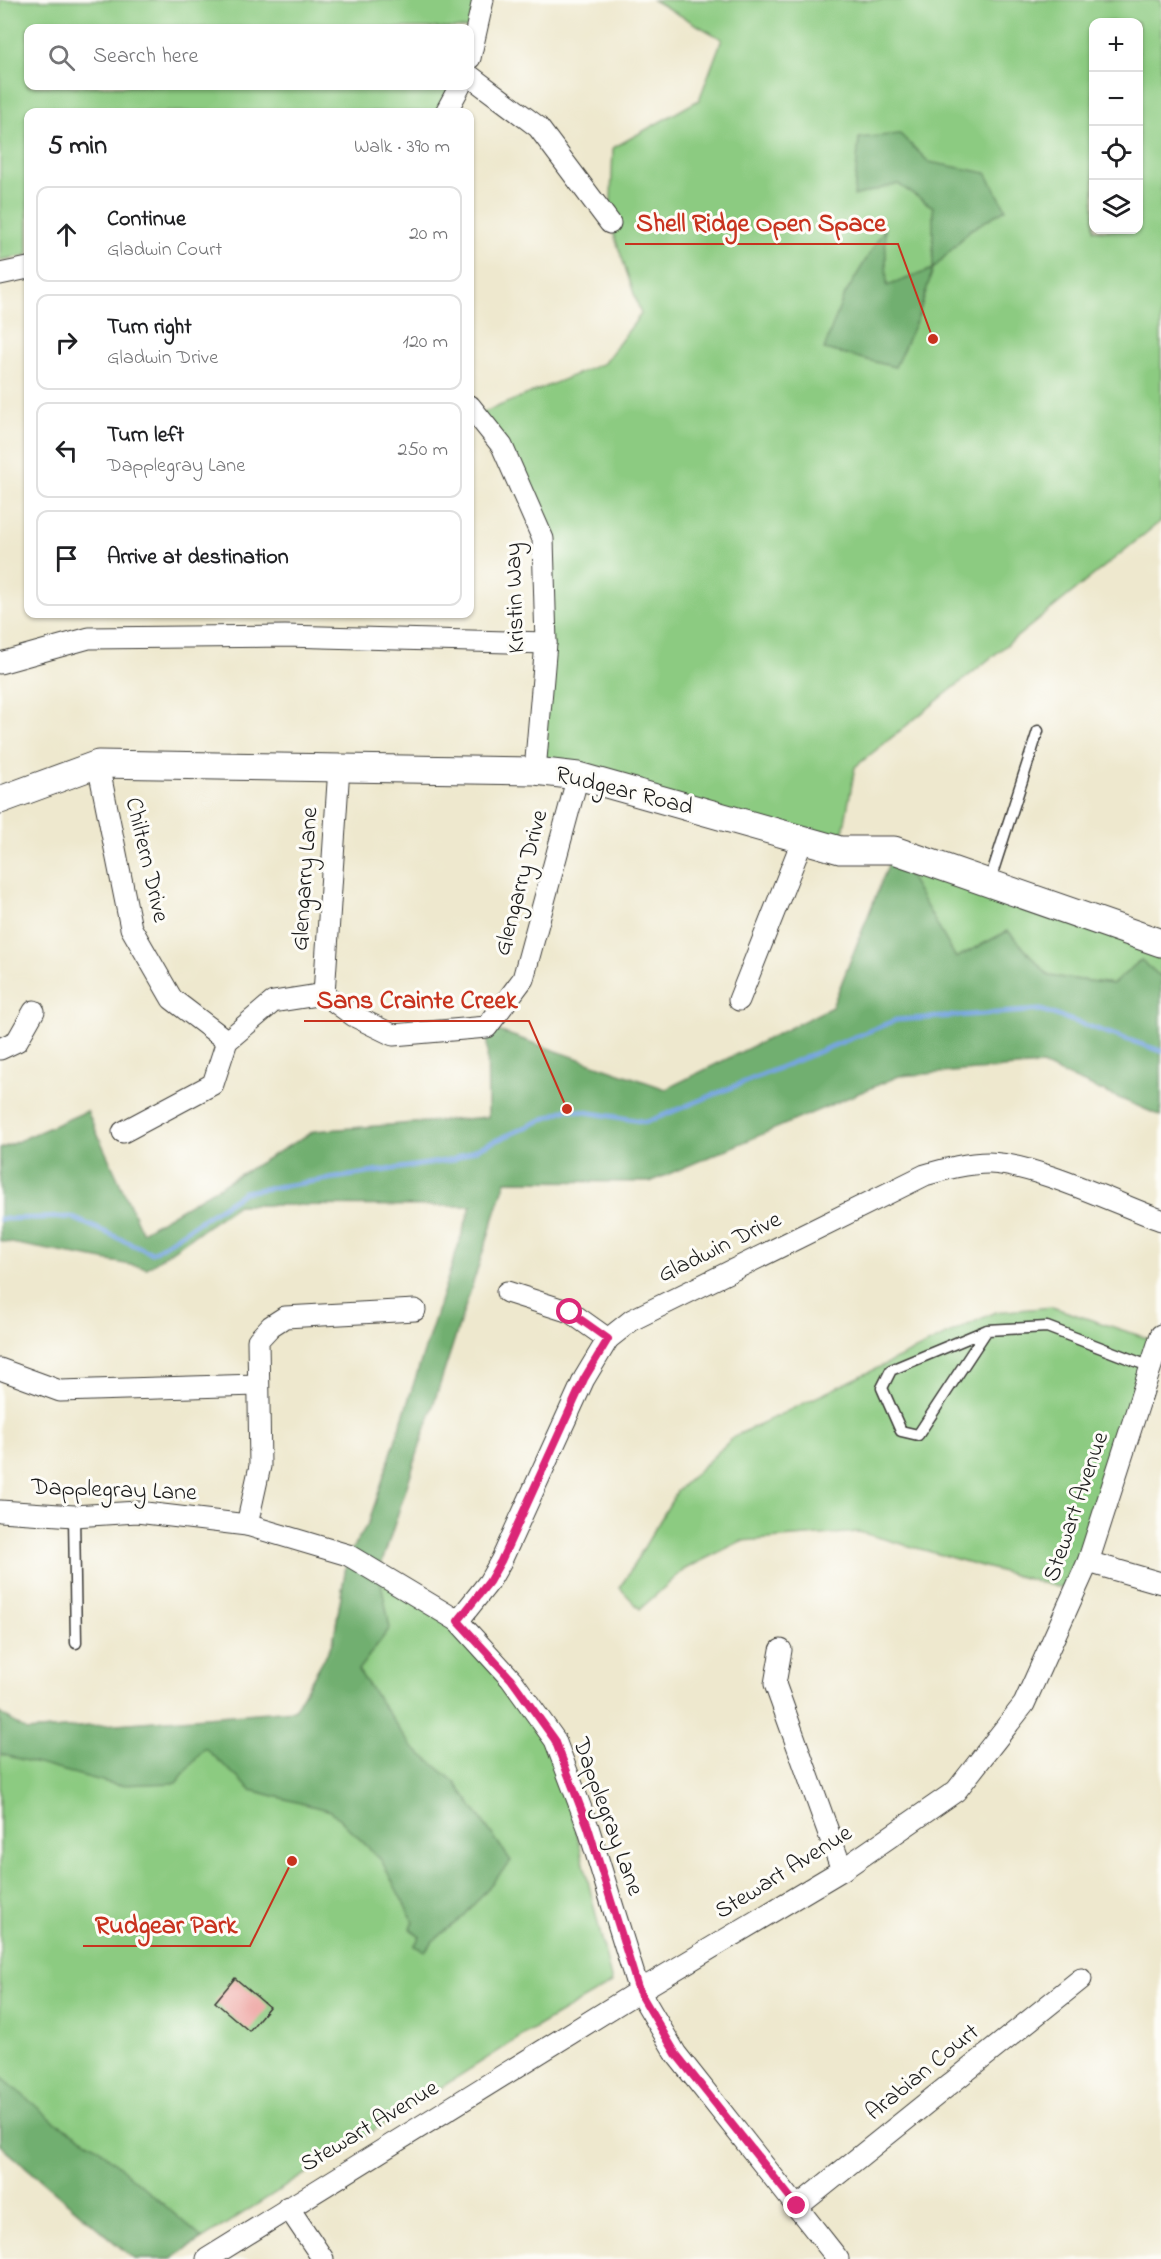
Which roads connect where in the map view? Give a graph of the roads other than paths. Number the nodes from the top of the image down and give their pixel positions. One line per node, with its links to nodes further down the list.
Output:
1 (483, 0): 2 (street)
2 (474, 40)
3 (474, 79): 6 (street)
4 (458, 90): 5 (street)
5 (448, 108)
6 (610, 224)
7 (24, 269): 8 (street)
8 (0, 274)
9 (474, 411): 10 (street, Kristin Way)
10 (546, 643): 11 (street); 15 (street, Kristin Way)
11 (0, 663)
12 (1038, 731): 19 (lane)
13 (98, 764): 14 (street, Rudgear Road); 17 (street, Rudgear Road); 24 (street, Chiltern Drive)
14 (339, 767): 15 (street, Rudgear Road); 21 (street, Glengarry Lane)
15 (535, 771): 16 (street, Rudgear Road)
16 (578, 776): 18 (street, Rudgear Road); 21 (street, Glengarry Drive)
17 (0, 800)
18 (802, 839): 19 (street, Rudgear Road); 22 (street)
19 (988, 883): 20 (street, Rudgear Road)
20 (1161, 943)
21 (324, 994): 24 (street)
22 (739, 1000)
23 (34, 1011): 25 (street)
24 (227, 1041): 26 (street)
25 (0, 1049)
26 (123, 1132)
27 (1161, 1220): 32 (street, Gladwin Drive)
28 (507, 1292): 32 (street)
29 (415, 1310): 35 (street)
30 (987, 1330): 30 (lane); 33 (lane)
31 (1161, 1335): 33 (street, Stewart Avenue)
32 (608, 1339): 41 (street, Gladwin Drive)
33 (1151, 1367): 39 (street, Stewart Avenue)
34 (0, 1369): 35 (street)
35 (257, 1385): 38 (street)
36 (0, 1511): 37 (street, Dapplegray Lane)
37 (74, 1516): 38 (street, Dapplegray Lane); 42 (lane)
38 (247, 1525): 41 (street, Dapplegray Lane)
39 (1088, 1562): 40 (street); 44 (street, Stewart Avenue)
40 (1161, 1583)
41 (458, 1621): 46 (street, Dapplegray Lane)
42 (76, 1643)
43 (781, 1650): 44 (street)
44 (842, 1870): 46 (street, Stewart Avenue)
45 (1081, 1979): 47 (street, Arabian Court)
46 (639, 1991): 47 (street, Dapplegray Lane); 48 (street, Stewart Avenue)
47 (797, 2206): 51 (street, Dapplegray Lane)
48 (288, 2207): 49 (street, Stewart Avenue); 50 (street)
49 (207, 2259)
50 (323, 2259)
51 (838, 2259)

